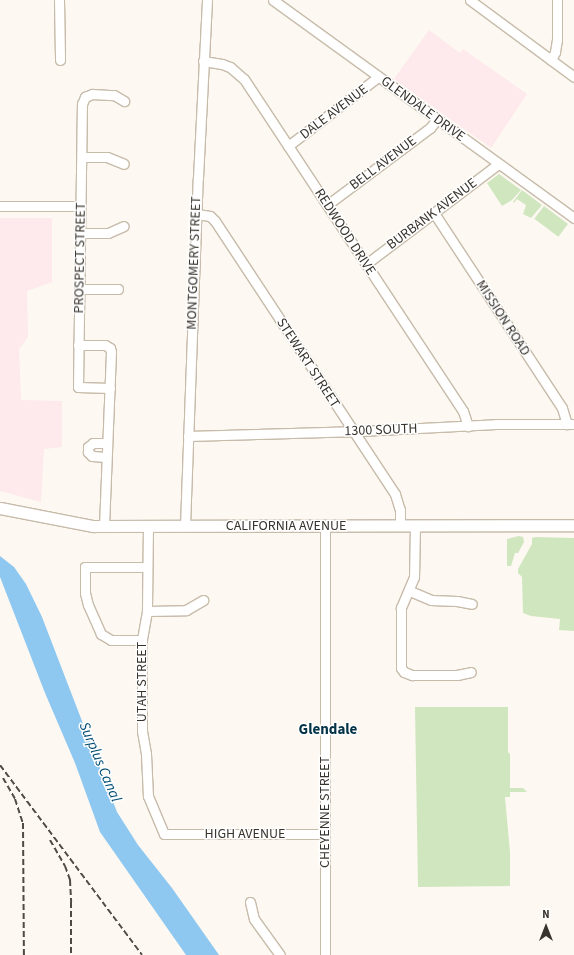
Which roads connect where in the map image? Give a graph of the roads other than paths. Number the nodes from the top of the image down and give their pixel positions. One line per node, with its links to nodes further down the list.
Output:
1 (59, 0): 6 (street)
2 (207, 0): 8 (street, MONTGOMERY STREET)
3 (273, 0): 9 (street, GLENDALE DRIVE)
4 (471, 0): 7 (street)
5 (557, 0): 7 (street)
6 (60, 60)
7 (551, 60): 10 (street)
8 (203, 61): 13 (street, REDWOOD DRIVE); 21 (street, MONTGOMERY STREET)
9 (378, 77): 12 (street, GLENDALE DRIVE); 13 (street, DALE AVENUE)
10 (574, 77)
11 (124, 101): 14 (street, PROSPECT STREET)
12 (437, 119): 16 (street, GLENDALE DRIVE); 17 (street, BELL AVENUE)
13 (288, 146): 17 (street, REDWOOD DRIVE)
14 (82, 157): 15 (street); 19 (street, PROSPECT STREET)
15 (124, 164)
16 (498, 164): 20 (street, BURBANK AVENUE); 22 (street, GLENDALE DRIVE)
17 (327, 205): 25 (street, REDWOOD DRIVE)
18 (0, 206): 19 (street)
19 (81, 206): 24 (street, PROSPECT STREET)
20 (434, 213): 25 (street, BURBANK AVENUE); 30 (street, MISSION ROAD)
21 (197, 214): 32 (street, STEWART STREET); 33 (street, MONTGOMERY STREET)
22 (574, 218)
23 (124, 226): 24 (street)
24 (79, 233): 26 (street, PROSPECT STREET)
25 (366, 264): 31 (street, REDWOOD DRIVE)
26 (79, 289): 27 (street); 28 (street, PROSPECT STREET)
27 (118, 290)
28 (78, 345): 29 (street); 29 (street, PROSPECT STREET)
29 (110, 388): 34 (street)
30 (570, 424): 31 (street, 1300 SOUTH)
31 (468, 426): 32 (street, 1300 SOUTH)
32 (353, 431): 33 (street, 1300 SOUTH); 42 (street, STEWART STREET)
33 (188, 436): 40 (street, MONTGOMERY STREET)
34 (107, 443): 35 (street); 35 (street)
35 (106, 457): 38 (street)
36 (0, 508): 38 (main road, CALIFORNIA AVENUE)
37 (574, 525): 43 (main road, CALIFORNIA AVENUE)
38 (104, 526): 39 (main road, CALIFORNIA AVENUE)
39 (148, 526): 40 (main road, CALIFORNIA AVENUE); 44 (street, UTAH STREET)
40 (185, 526): 41 (main road, CALIFORNIA AVENUE)
41 (325, 526): 42 (main road, CALIFORNIA AVENUE); 52 (street, CHEYENNE STREET)
42 (400, 526): 43 (main road, CALIFORNIA AVENUE)
43 (415, 526): 45 (street)
44 (147, 567): 48 (street, UTAH STREET); 49 (street)
45 (410, 591): 47 (street); 50 (street)
46 (203, 600): 48 (street)
47 (472, 604)
48 (147, 611): 49 (street, UTAH STREET)
49 (142, 640): 51 (street, UTAH STREET)
50 (471, 672)
51 (164, 834): 52 (street, HIGH AVENUE)
52 (325, 834): 55 (street, CHEYENNE STREET)
53 (250, 902): 54 (street)
54 (280, 955)
55 (325, 955)

